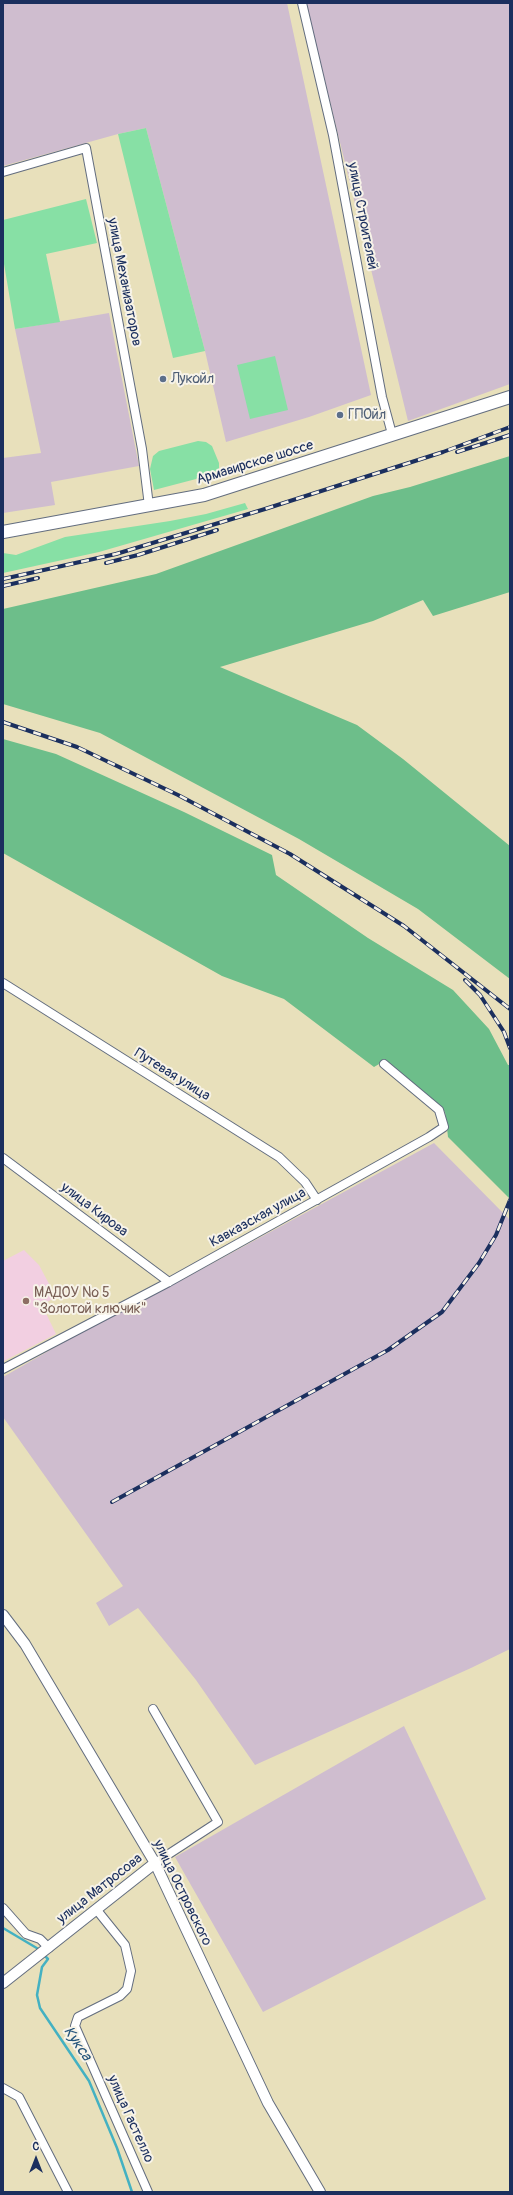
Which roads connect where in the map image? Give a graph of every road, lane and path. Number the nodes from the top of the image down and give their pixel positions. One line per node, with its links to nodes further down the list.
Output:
1 (302, 3): 4 (street, улица Строителей)
2 (3, 172): 5 (street, улица Механизаторов)
3 (510, 397): 4 (main road, Армавирское шоссе)
4 (392, 434): 5 (main road, Армавирское шоссе)
5 (149, 506): 6 (main road, Армавирское шоссе)
6 (3, 532)
7 (3, 983): 10 (street, Путевая улица)
8 (384, 1064): 10 (street, Кавказская улица)
9 (3, 1158): 11 (street, улица Кирова)
10 (317, 1200): 11 (street, Кавказская улица)
11 (169, 1282): 12 (street, Кавказская улица)
12 (3, 1369)
13 (3, 1615): 15 (street, улица Островского)
14 (153, 1709): 15 (street, улица Матросова)
15 (155, 1863): 17 (street, улица Матросова); 23 (street, улица Островского)
16 (3, 1908): 18 (street)
17 (96, 1909): 18 (street, улица Матросова); 22 (street, улица Гастелло)
18 (44, 1951): 19 (street, улица Матросова)
19 (3, 1983)
20 (3, 2088): 21 (street)
21 (68, 2192)
22 (148, 2192)
23 (320, 2192)

